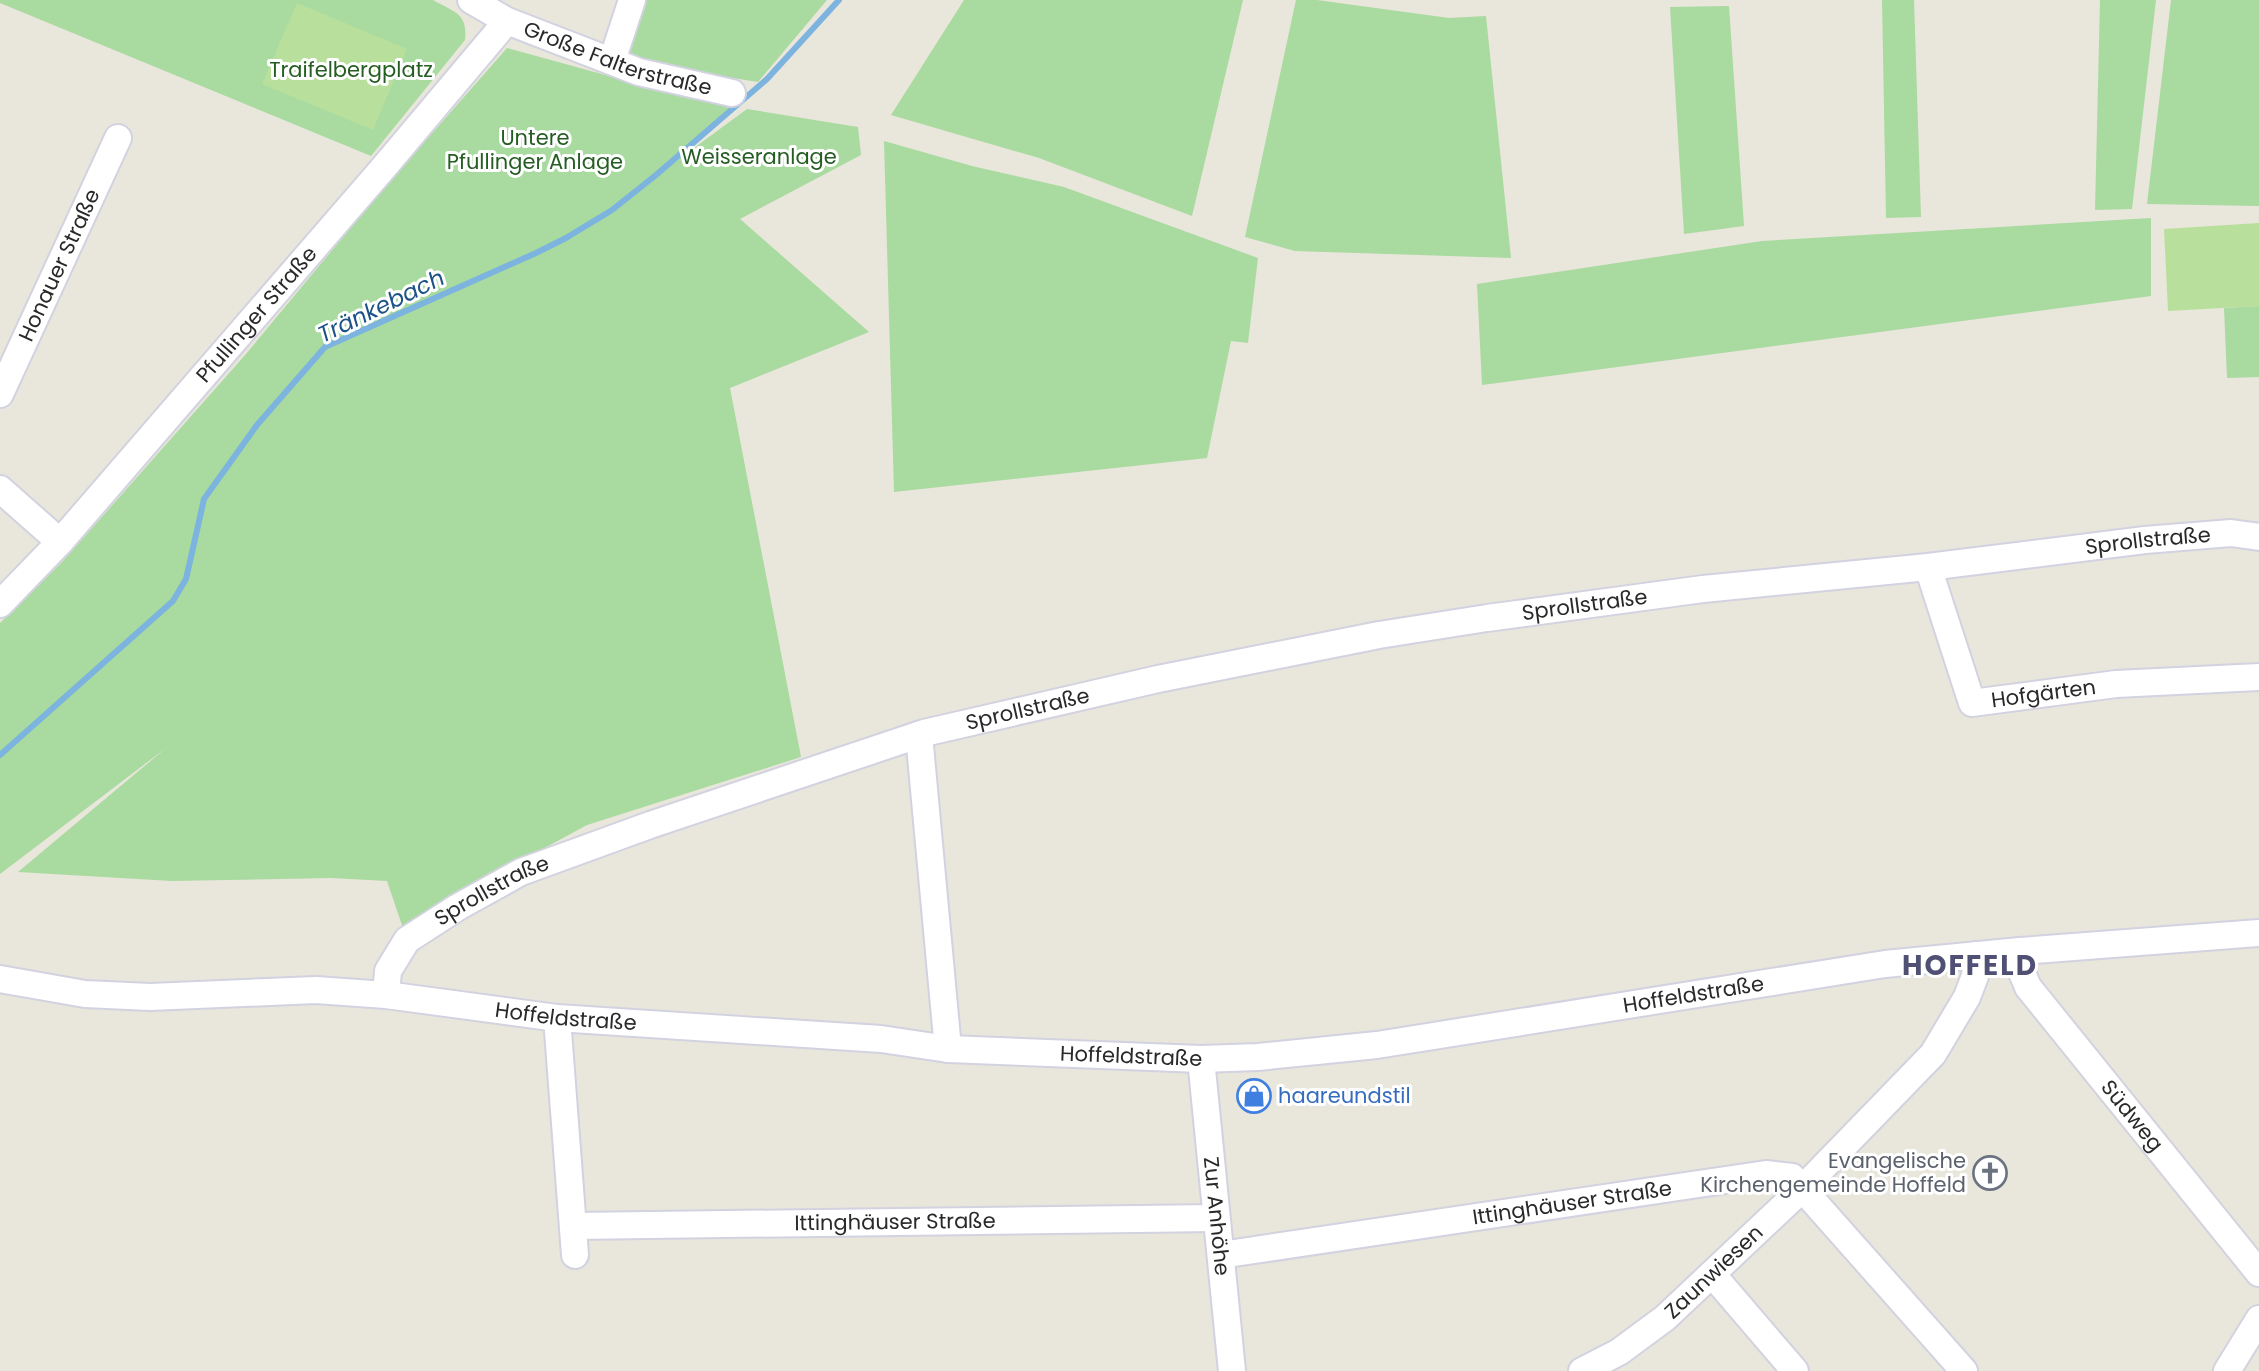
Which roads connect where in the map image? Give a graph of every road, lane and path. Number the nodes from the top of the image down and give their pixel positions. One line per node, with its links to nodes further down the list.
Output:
1 (471, 0): 3 (street, Große Falterstraße)
2 (632, 0): 4 (street)
3 (507, 21): 4 (street, Große Falterstraße); 10 (street, Pfullinger Straße)
4 (612, 61): 5 (street, Große Falterstraße)
5 (732, 93)
6 (118, 138): 7 (street, Honauer Straße)
7 (0, 394)
8 (0, 489): 10 (street)
9 (2259, 537): 11 (street, Sprollstraße)
10 (60, 542): 12 (street, Pfullinger Straße)
11 (1928, 566): 13 (street, Hofgärten); 14 (street, Sprollstraße)
12 (0, 604)
13 (2259, 677)
14 (919, 735): 19 (street, Sprollstraße); 21 (street)
15 (2259, 933): 16 (street, Hoffeldstraße)
16 (2020, 951): 17 (street, Hoffeldstraße); 28 (street, Südweg)
17 (1977, 955): 22 (street, Hoffeldstraße); 23 (street, Zaunwiesen)
18 (0, 979): 19 (street, Hoffeldstraße)
19 (386, 995): 20 (street, Hoffeldstraße)
20 (558, 1018): 21 (street, Hoffeldstraße); 25 (street)
21 (948, 1049): 22 (street, Hoffeldstraße)
22 (1201, 1059): 24 (street, Zur Anhöhe)
23 (1803, 1188): 27 (street, Ittinghäuser Straße); 29 (street, Zaunwiesen); 34 (street, Ittinghäuser Straße)
24 (1216, 1217): 25 (street, Ittinghäuser Straße); 27 (street, Zur Anhöhe)
25 (573, 1226): 26 (street)
26 (575, 1255)
27 (1221, 1255): 31 (street, Zur Anhöhe)
28 (2259, 1273)
29 (1712, 1274): 32 (street, Zaunwiesen); 33 (street)
30 (2259, 1319): 35 (street)
31 (1232, 1371)
32 (1582, 1371)
33 (1795, 1371)
34 (1964, 1371)
35 (2228, 1371)

